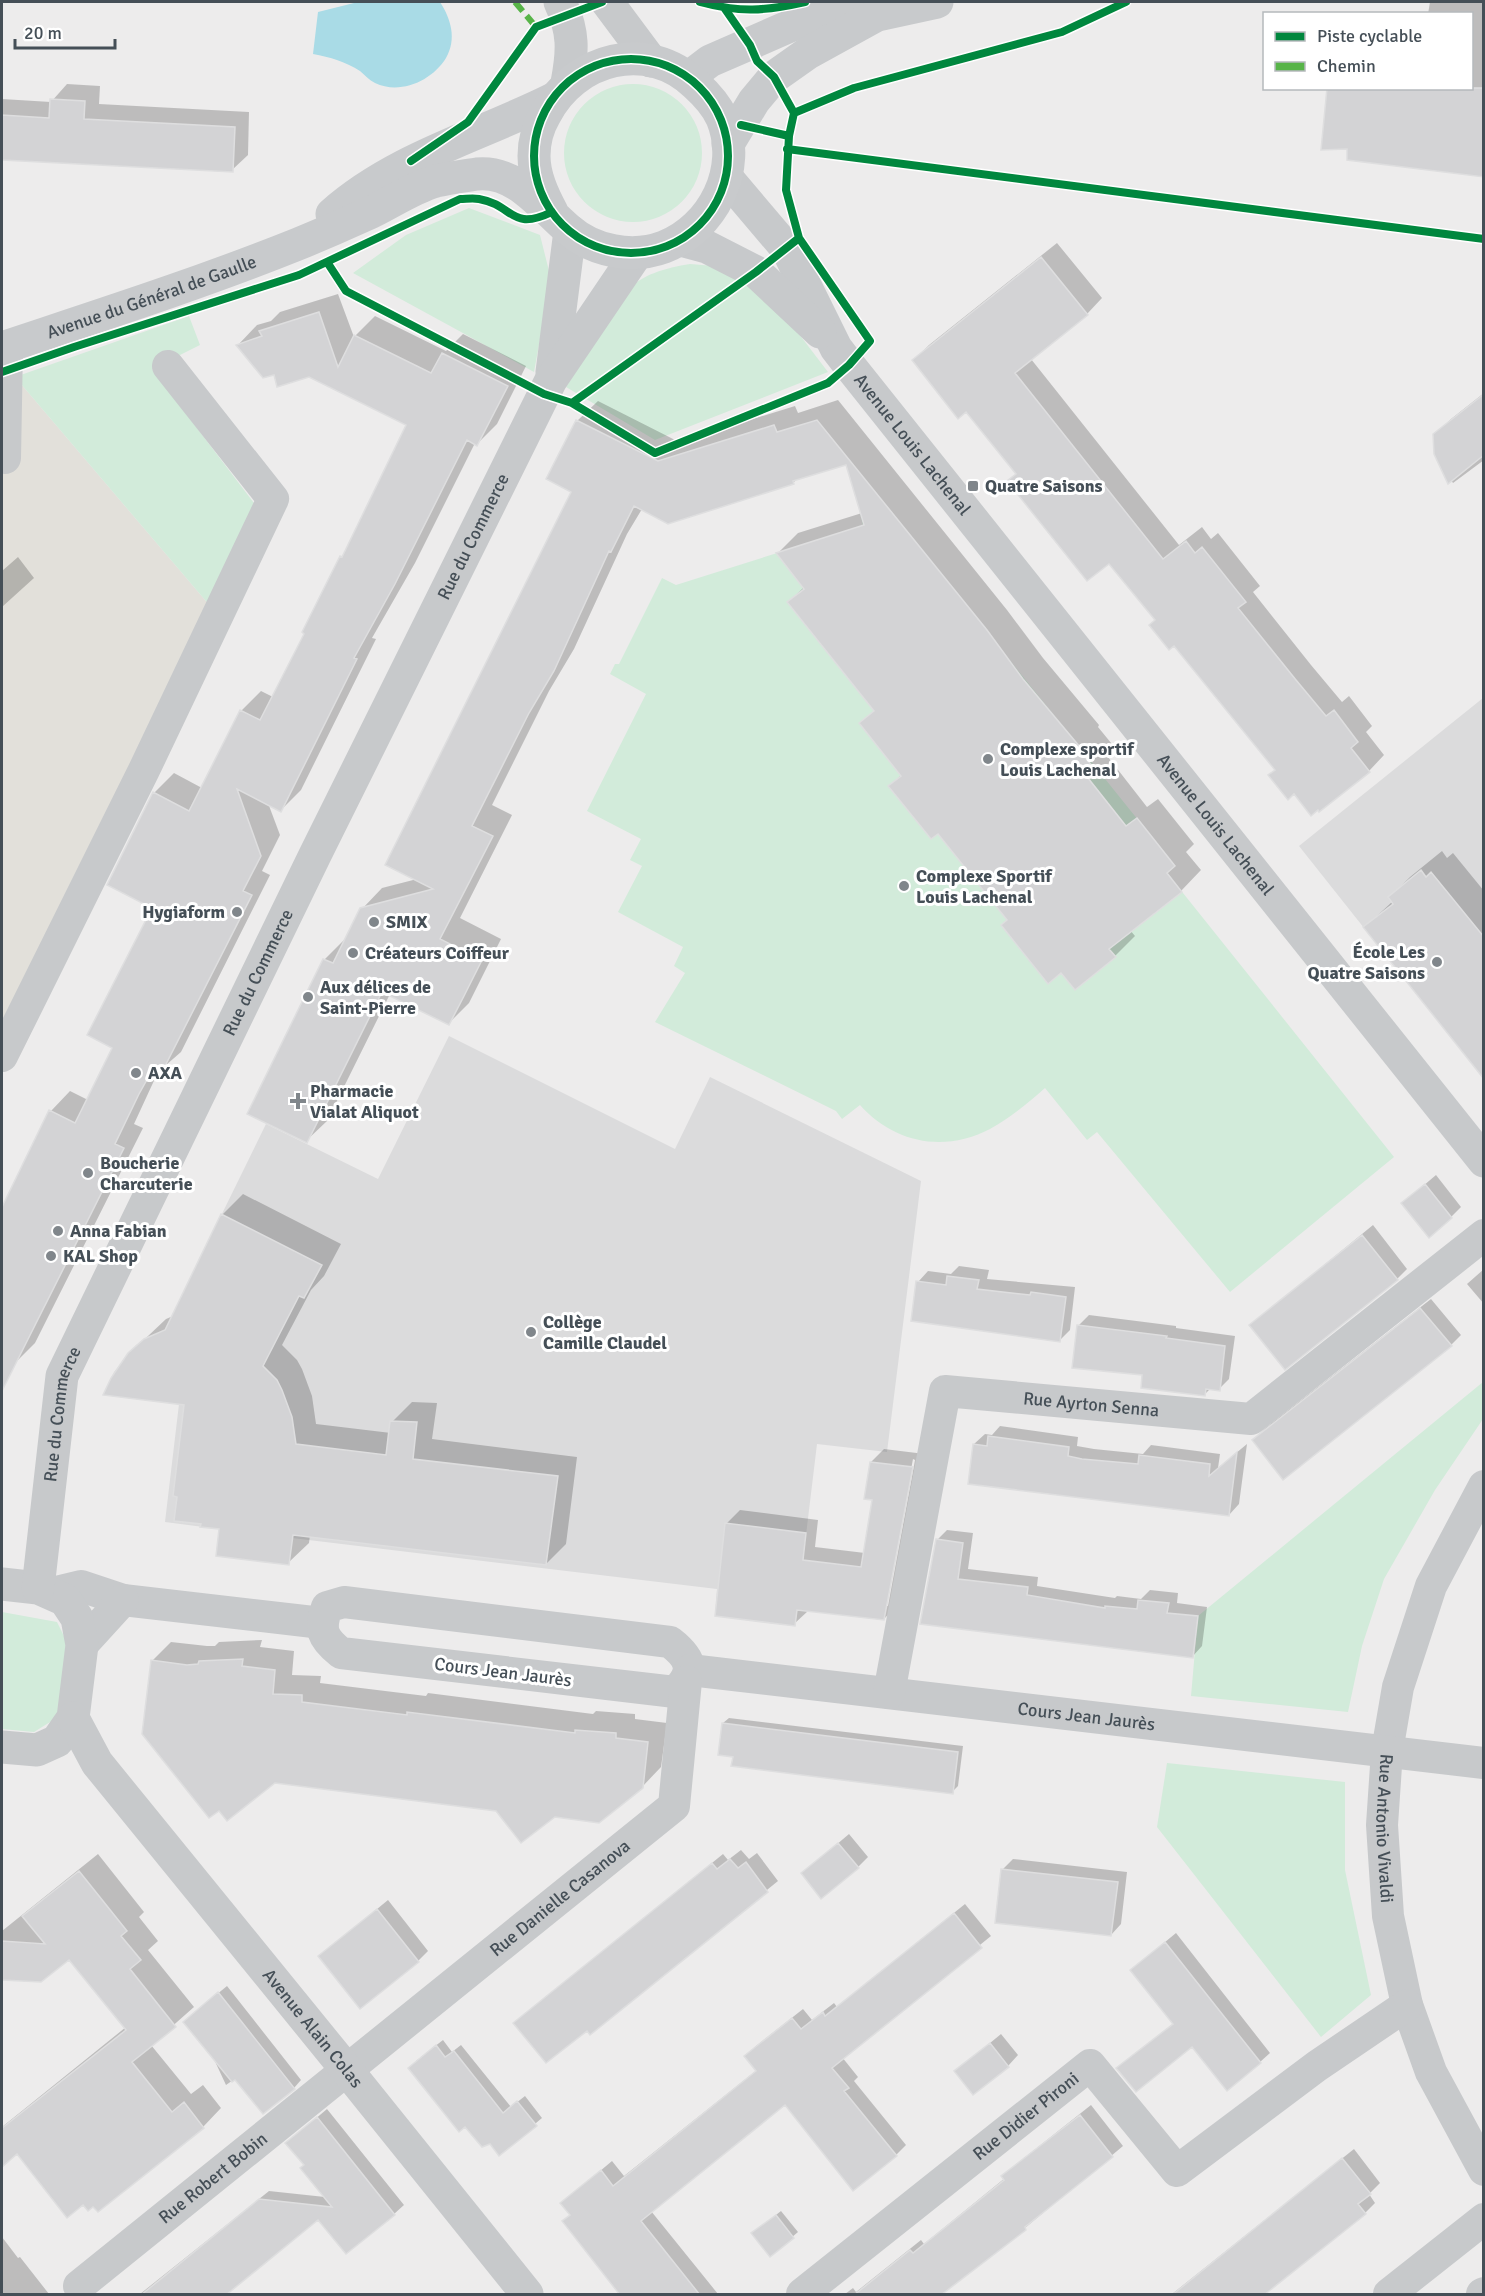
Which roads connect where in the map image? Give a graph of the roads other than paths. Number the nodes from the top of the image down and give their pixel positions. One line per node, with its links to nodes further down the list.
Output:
1 (560, 2): 7 (street)
2 (607, 2): 5 (street)
3 (937, 2): 4 (main road)
4 (877, 15): 6 (main road); 8 (main road)
5 (651, 61): 6 (main road); 7 (main road)
6 (689, 77): 8 (main road)
7 (560, 91): 10 (main road); 12 (main road, Avenue du Général de Gaulle)
8 (728, 144): 9 (main road)
9 (726, 177): 11 (main road); 15 (street, Avenue Louis Lachenal)
10 (561, 222): 12 (main road, Avenue du Général de Gaulle); 13 (main road); 17 (street, Rue du Commerce)
11 (681, 240): 13 (main road); 15 (street, Avenue Louis Lachenal)
12 (299, 243): 14 (main road, Avenue du Général de Gaulle)
13 (637, 253): 17 (street, Rue du Commerce)
14 (4, 347): 18 (street)
15 (836, 348): 20 (street, Avenue Louis Lachenal)
16 (168, 366): 19 (street)
17 (551, 380): 24 (street, Rue du Commerce)
18 (5, 458)
19 (2, 1056)
20 (1484, 1161)
21 (1484, 1235): 29 (street, Rue Ayrton Senna)
22 (1484, 1486): 33 (street, Rue Antonio Vivaldi)
23 (2, 1584): 24 (street)
24 (45, 1590): 25 (street); 27 (street)
25 (123, 1600): 26 (street); 27 (street)
26 (322, 1623): 28 (street, Cours Jean Jaurès); 28 (street)
27 (82, 1645): 30 (street)
28 (688, 1676): 29 (street, Cours Jean Jaurès); 37 (street, Rue Danielle Casanova)
29 (889, 1693): 33 (street, Cours Jean Jaurès)
30 (73, 1718): 32 (street); 34 (street, Avenue Alain Colas)
31 (2, 1747): 32 (street)
32 (37, 1750): 34 (street)
33 (1387, 1751): 35 (street, Cours Jean Jaurès); 36 (street, Rue Antonio Vivaldi)
34 (97, 1763): 37 (street, Avenue Alain Colas)
35 (1484, 1763)
36 (1407, 2005): 38 (street, Rue Antonio Vivaldi); 42 (street, Rue Didier Pironi)
37 (346, 2069): 40 (street, Rue Robert Bobin); 41 (street, Avenue Alain Colas)
38 (1484, 2170)
39 (1484, 2219): 43 (street)
40 (79, 2286)
41 (527, 2295)
42 (802, 2295)
43 (1389, 2295)

